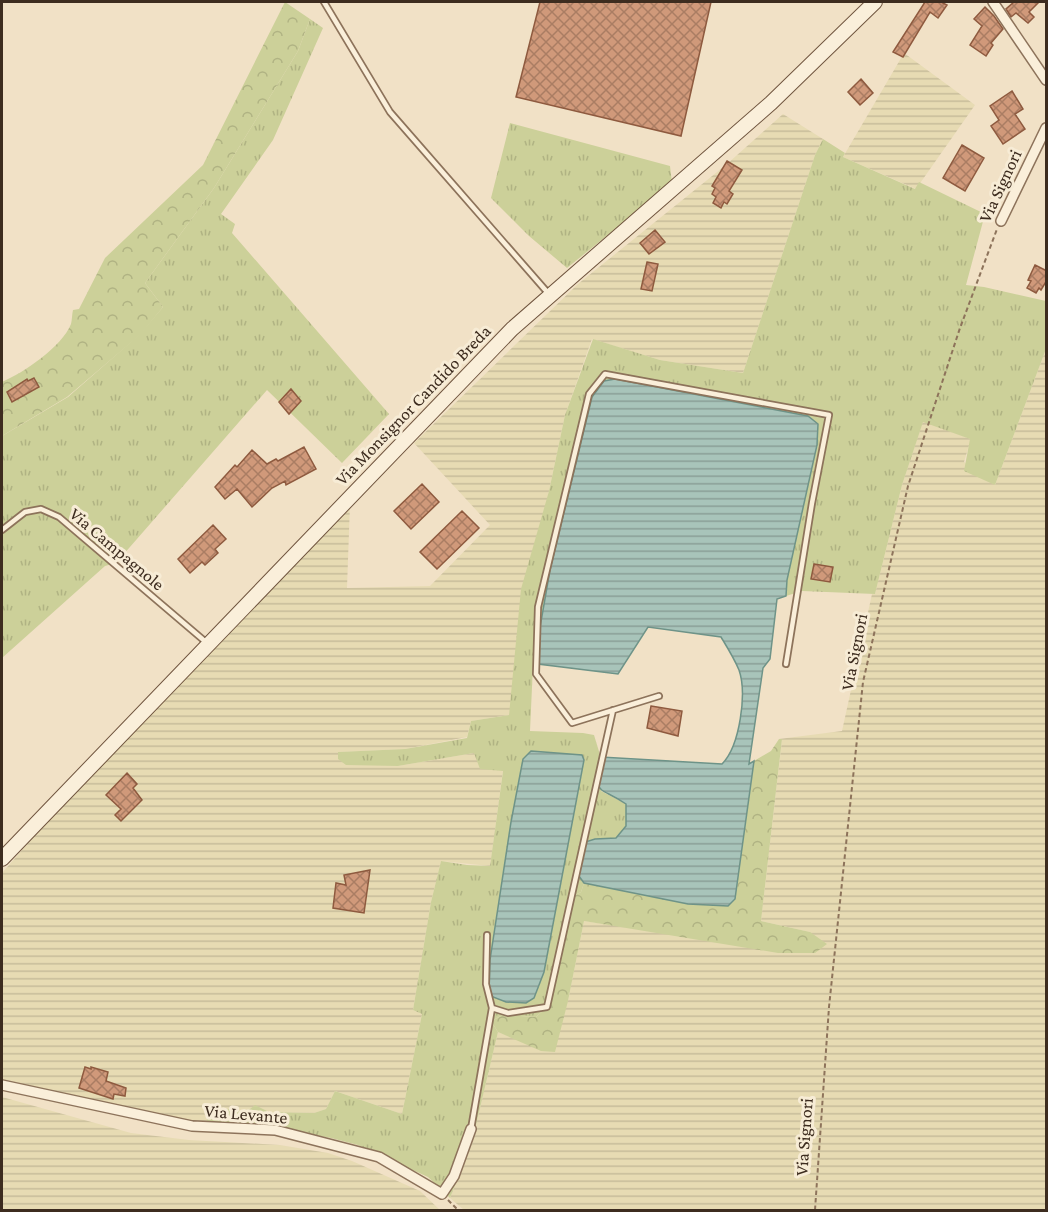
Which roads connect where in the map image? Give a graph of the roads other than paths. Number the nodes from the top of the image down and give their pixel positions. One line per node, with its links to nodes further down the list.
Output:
1 (324, 2): 7 (lane)
2 (875, 2): 7 (main road, Via Monsignor Candido Breda)
3 (993, 2): 4 (street)
4 (1047, 80)
5 (1047, 128): 6 (street, Via Signori)
6 (1000, 220)
7 (550, 295): 9 (main road, Via Monsignor Candido Breda)
8 (2, 530): 9 (lane, Via Campagnole)
9 (209, 644): 13 (main road, Via Monsignor Candido Breda)
10 (786, 664): 12 (lane)
11 (659, 696): 12 (lane)
12 (613, 710): 15 (lane)
13 (2, 859)
14 (487, 935): 15 (lane)
15 (492, 1008): 17 (lane)
16 (2, 1085): 17 (street, Via Levante)
17 (471, 1129)

